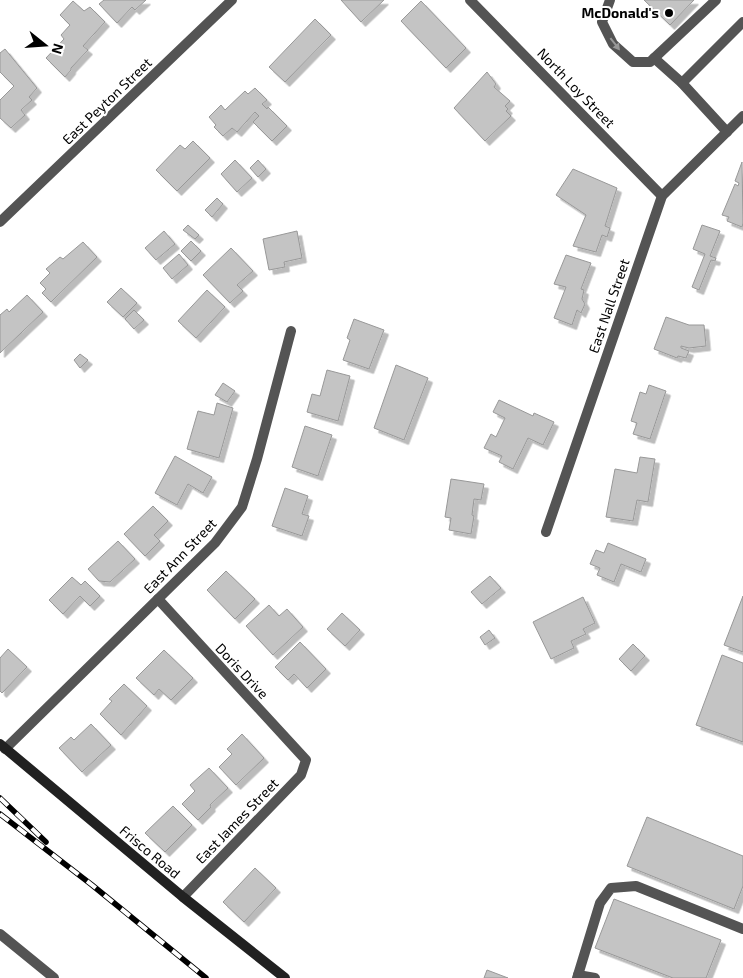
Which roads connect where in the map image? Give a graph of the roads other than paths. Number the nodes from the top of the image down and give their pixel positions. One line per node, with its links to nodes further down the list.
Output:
1 (232, 0): 11 (street, East Peyton Street)
2 (470, 0): 10 (street, North Loy Street)
3 (610, 0): 6 (street, one-way to 6)
4 (716, 0): 6 (street)
5 (743, 22): 7 (street)
6 (654, 58): 7 (street)
7 (682, 83): 9 (street)
8 (743, 116): 9 (street, East Nall Street)
9 (727, 132): 10 (street, East Nall Street)
10 (662, 196): 13 (street, East Nall Street)
11 (0, 222)
12 (291, 331): 14 (street, East Ann Street)
13 (546, 532)
14 (158, 599): 15 (street, East Ann Street); 16 (street, Doris Drive)
15 (2, 746): 17 (street, Frisco Road)
16 (306, 760): 17 (street, East James Street)
17 (183, 897): 22 (street, Frisco Road)
18 (742, 927): 20 (street)
19 (0, 934): 21 (street)
20 (577, 976): 23 (street)
21 (54, 978)
22 (285, 978)
23 (595, 978)

